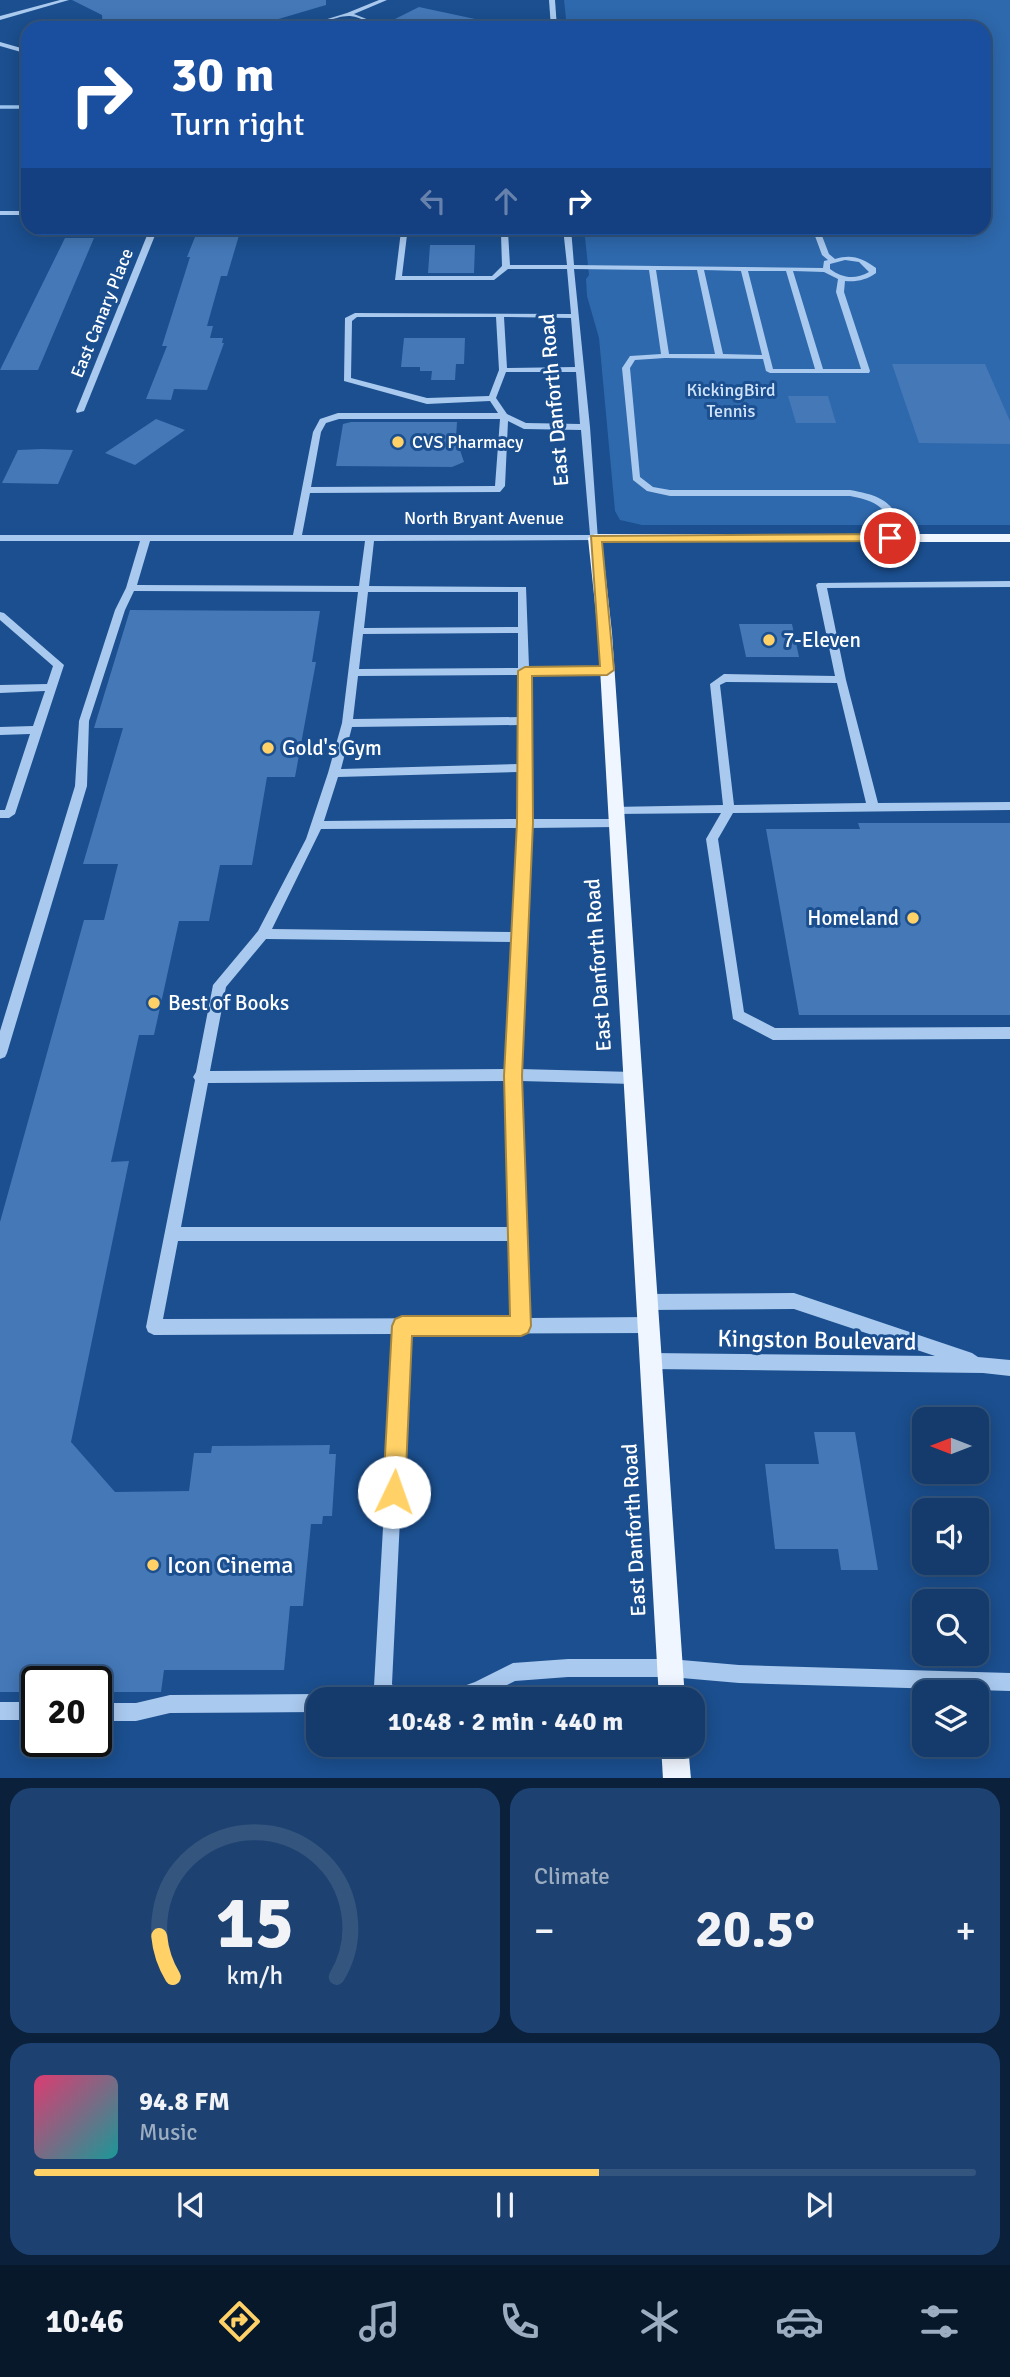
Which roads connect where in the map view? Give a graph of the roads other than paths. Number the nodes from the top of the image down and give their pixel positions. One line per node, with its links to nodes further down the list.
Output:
1 (66, 0): 5 (street)
2 (384, 0): 4 (street)
3 (552, 0): 8 (street)
4 (349, 14): 6 (street); 7 (street)
5 (0, 18)
6 (325, 21)
7 (368, 21)
8 (554, 21)
9 (0, 44): 10 (street)
10 (21, 50)
11 (0, 213): 12 (street)
12 (21, 213)
13 (151, 235): 37 (street, East Canary Place)
14 (404, 235): 19 (street)
15 (504, 235): 19 (street)
16 (568, 235): 20 (street, East Danforth Road)
17 (819, 235): 18 (street)
18 (832, 260): 25 (street); 26 (street)
19 (506, 267): 20 (street)
20 (570, 268): 21 (street); 28 (street, East Danforth Road)
21 (652, 268): 22 (street); 30 (street)
22 (700, 268): 23 (street); 31 (street)
23 (744, 269): 24 (street); 32 (street)
24 (789, 269): 25 (street); 35 (street)
25 (826, 270): 26 (street)
26 (842, 278): 35 (street)
27 (500, 315): 28 (street); 29 (street); 34 (street)
28 (574, 316): 33 (street, East Danforth Road)
29 (348, 320): 36 (street)
30 (665, 356): 31 (street); 41 (street)
31 (720, 356): 32 (street)
32 (766, 356): 35 (street)
33 (580, 369): 34 (street); 39 (street, East Danforth Road)
34 (503, 370): 36 (street)
35 (820, 372)
36 (492, 398): 38 (street)
37 (80, 411)
38 (504, 416): 39 (street); 40 (street); 40 (street)
39 (586, 427): 46 (street, East Danforth Road)
40 (306, 490): 44 (street)
41 (670, 493): 47 (street)
42 (146, 537): 43 (street, North Bryant Avenue); 44 (street, North Bryant Avenue); 51 (street)
43 (0, 538)
44 (298, 538): 45 (street, North Bryant Avenue)
45 (370, 538): 46 (street, North Bryant Avenue); 50 (street)
46 (595, 538): 47 (main road, North Bryant Avenue); 55 (main road, East Danforth Road)
47 (905, 538): 48 (main road, North Bryant Avenue)
48 (1010, 538)
49 (1010, 584): 58 (street)
50 (363, 587): 51 (street); 53 (street); 54 (street)
51 (131, 588): 77 (street)
52 (0, 615): 59 (street)
53 (524, 630): 54 (street); 56 (street)
54 (358, 631): 57 (street)
55 (607, 670): 56 (street); 71 (main road, East Danforth Road)
56 (525, 671): 57 (street); 61 (street)
57 (354, 673): 62 (street)
58 (841, 680): 68 (street); 69 (street)
59 (52, 687): 60 (street); 63 (street)
60 (0, 689)
61 (524, 721): 62 (street); 65 (street)
62 (347, 723): 66 (street)
63 (37, 730): 64 (street); 70 (street)
64 (0, 731)
65 (525, 768): 66 (street); 72 (street)
66 (334, 773): 73 (street)
67 (1010, 806): 68 (street)
68 (873, 807): 69 (street)
69 (729, 809): 71 (street); 76 (street)
70 (0, 814)
71 (616, 816): 72 (street); 80 (main road, East Danforth Road)
72 (525, 823): 73 (street); 75 (street)
73 (317, 825): 74 (street)
74 (263, 934): 75 (street); 79 (street)
75 (518, 937): 78 (street)
76 (1010, 1033)
77 (0, 1053)
78 (513, 1076): 79 (street); 80 (street); 82 (street)
79 (200, 1077): 81 (street)
80 (633, 1079): 83 (main road, East Danforth Road)
81 (171, 1234): 82 (street); 85 (street)
82 (518, 1234): 86 (street)
83 (648, 1302): 84 (main road, East Danforth Road); 88 (street, Kingston Boulevard)
84 (649, 1325): 86 (street); 87 (main road, East Danforth Road)
85 (402, 1326): 86 (street); 92 (street)
86 (521, 1326)
87 (651, 1362): 88 (street, Kingston Boulevard); 90 (main road, East Danforth Road)
88 (983, 1365): 89 (street, Kingston Boulevard)
89 (1010, 1368)
90 (670, 1668): 91 (street); 93 (street); 94 (main road, East Danforth Road)
91 (1010, 1682)
92 (384, 1687)
93 (480, 1687)
94 (671, 1687)
95 (306, 1703): 98 (street)
96 (0, 1711): 97 (street)
97 (21, 1712)
98 (112, 1712)
99 (676, 1757): 100 (main road)
100 (677, 1778)

